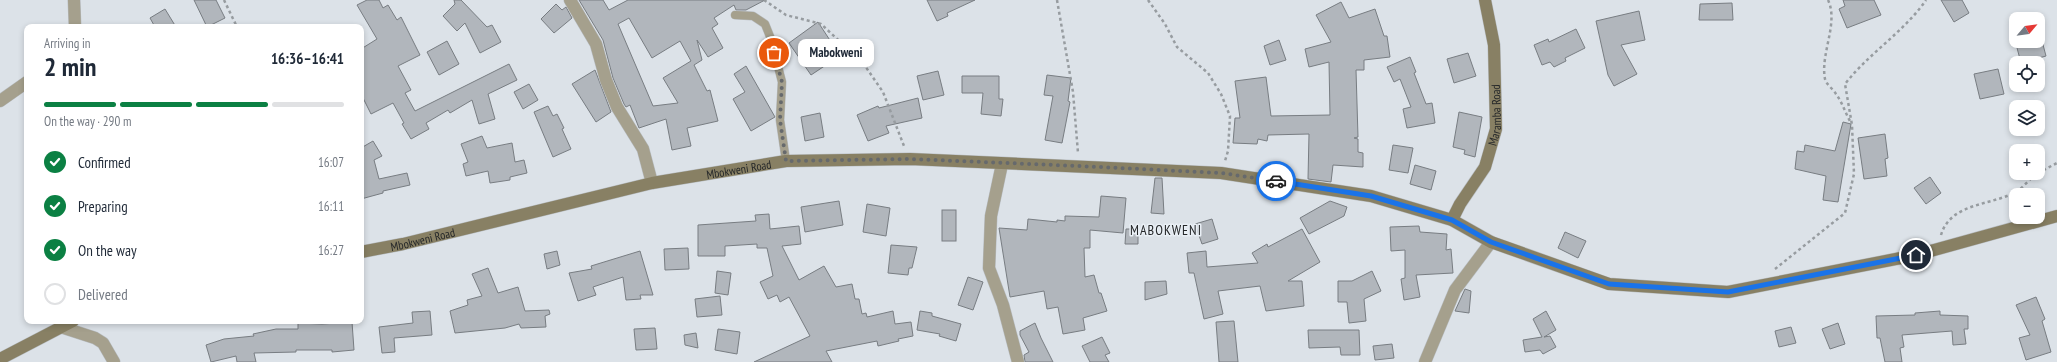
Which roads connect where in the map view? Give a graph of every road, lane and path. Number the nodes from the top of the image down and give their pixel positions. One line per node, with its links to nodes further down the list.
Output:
1 (74, 0): 11 (street)
2 (224, 0): 12 (path)
3 (570, 0): 24 (street)
4 (764, 0): 16 (path)
5 (1057, 0): 20 (path)
6 (1148, 0): 22 (path)
7 (1485, 0): 26 (street, Maramba Road)
8 (1828, 0): 15 (path)
9 (1926, 0): 15 (path)
10 (735, 15): 17 (lane)
11 (75, 24)
12 (236, 24)
13 (24, 84): 14 (street)
14 (0, 101)
15 (1852, 125): 30 (path)
16 (910, 159): 17 (street, Mbokweni Road); 19 (street, Mbokweni Road)
17 (786, 161): 24 (street, Mbokweni Road)
18 (2057, 163): 21 (path)
19 (1002, 164): 20 (street, Mbokweni Road); 35 (street)
20 (1079, 166): 22 (street, Mbokweni Road)
21 (2045, 169)
22 (1221, 173): 26 (street, Mbokweni Road)
23 (2030, 180): 28 (path)
24 (652, 183): 29 (street, Mbokweni Road)
25 (2057, 216): 28 (street, Mbokweni Road)
26 (1452, 220): 27 (street, Mbokweni Road)
27 (1491, 242): 28 (street, Mbokweni Road); 36 (street)
28 (1938, 249)
29 (364, 251)
30 (1770, 272)
31 (67, 324): 32 (street)
32 (61, 327): 33 (street); 34 (street)
33 (0, 359)
34 (114, 362)
35 (1018, 362)
36 (1425, 362)

